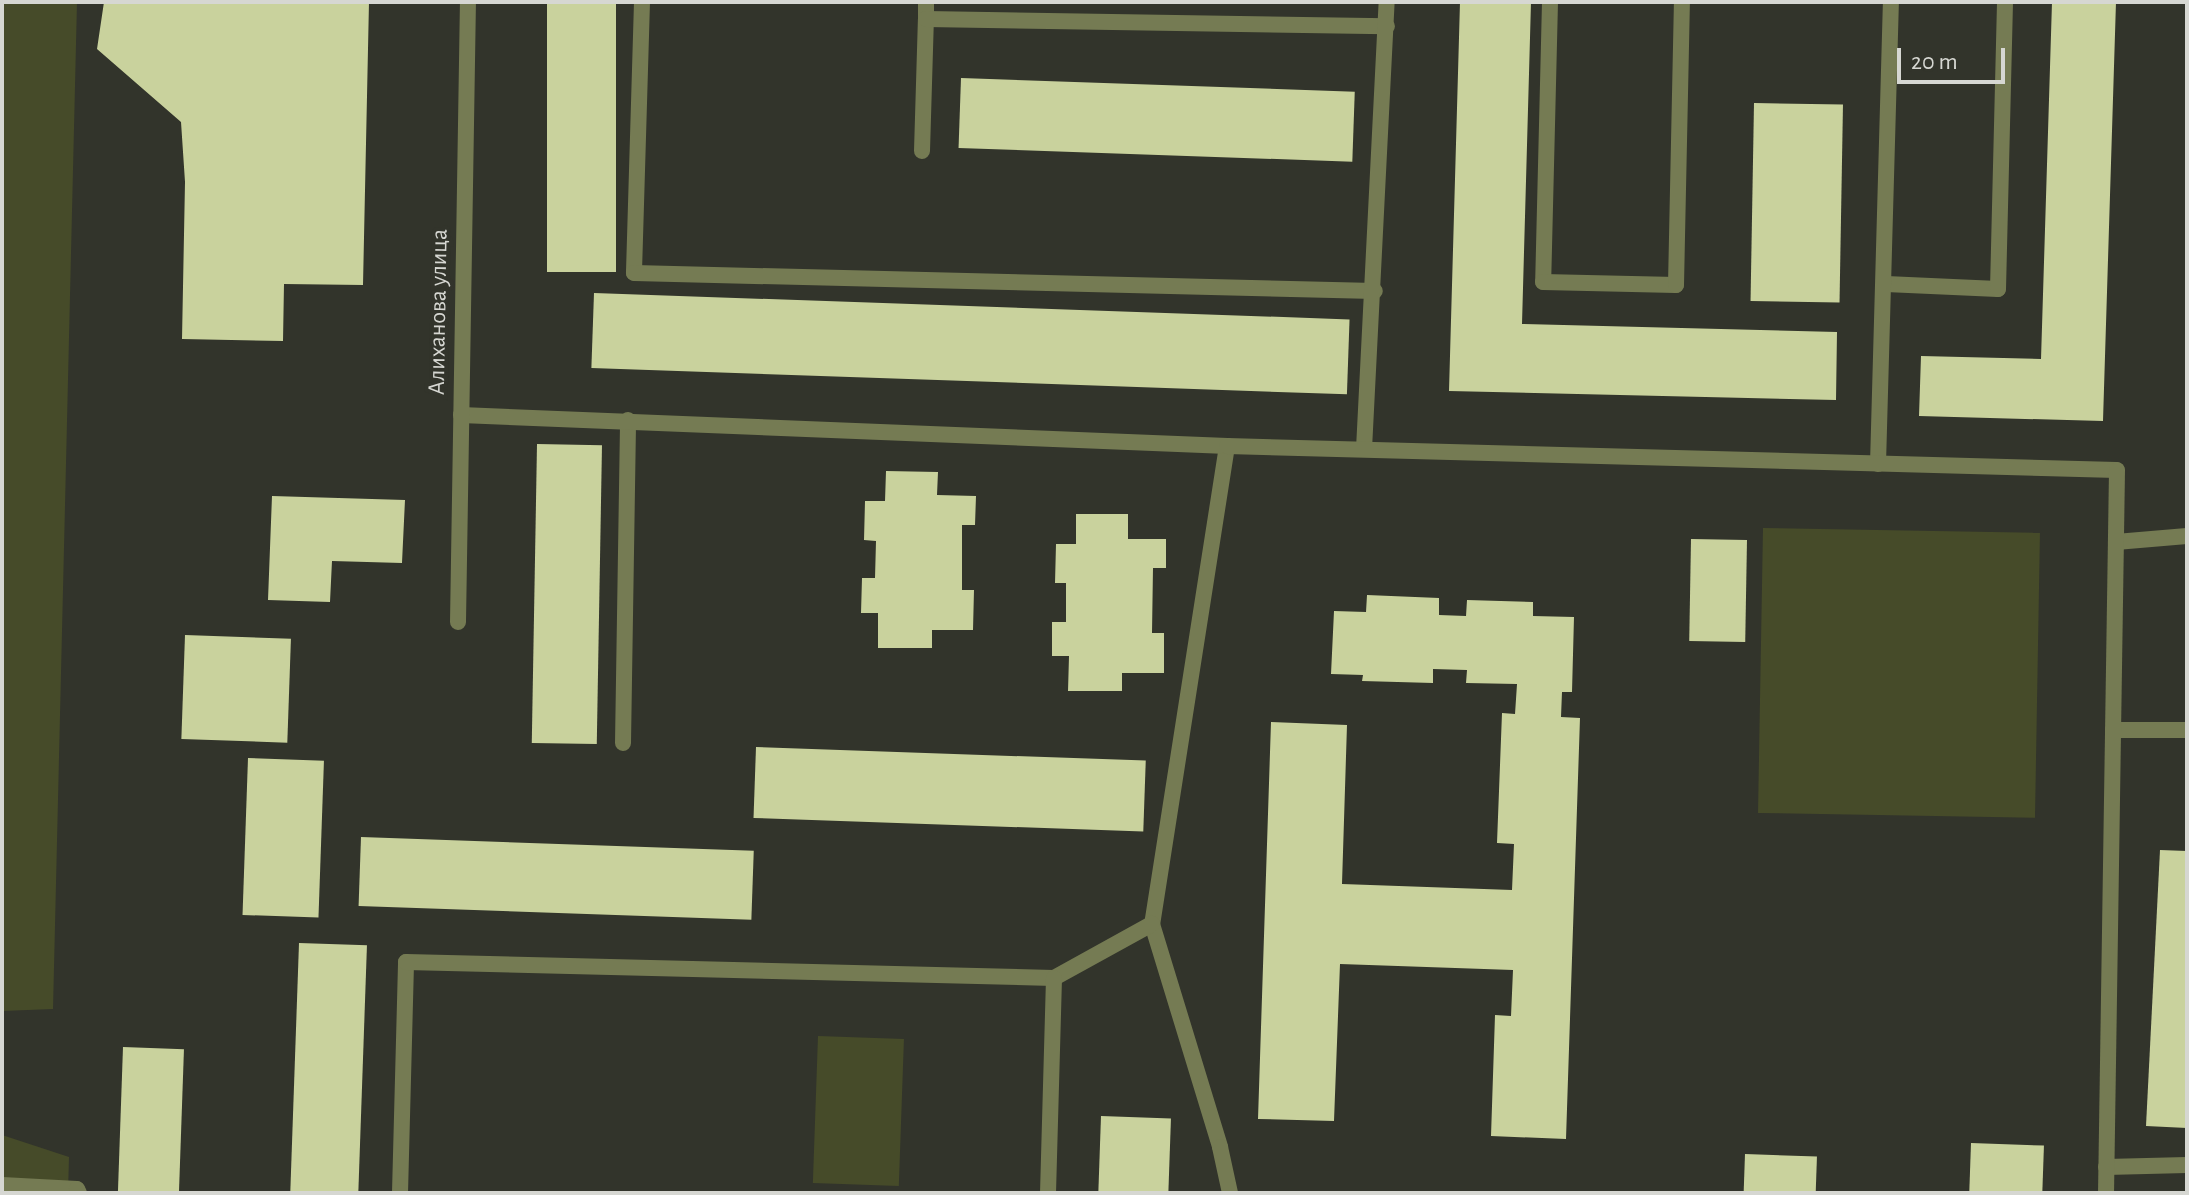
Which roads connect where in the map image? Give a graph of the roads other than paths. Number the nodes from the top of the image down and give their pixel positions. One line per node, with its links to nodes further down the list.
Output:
1 (468, 2): 14 (street, Алиханова улица)
2 (642, 2): 13 (street)
3 (926, 2): 9 (street)
4 (1387, 2): 10 (street)
5 (1550, 2): 6 (street)
6 (1682, 2)
7 (1891, 2): 12 (street)
8 (2005, 2): 12 (street)
9 (926, 19): 10 (street); 11 (street)
10 (1387, 26): 13 (street)
11 (922, 151)
12 (1886, 284): 18 (street)
13 (1375, 291): 17 (street)
14 (461, 415): 15 (street); 21 (street, Алиханова улица)
15 (628, 420): 16 (street); 24 (street)
16 (1227, 446): 17 (street); 25 (street)
17 (1364, 449): 18 (street)
18 (1878, 464): 20 (street)
19 (2187, 536): 20 (street)
20 (2116, 542): 22 (street)
21 (458, 622)
22 (2113, 730): 23 (street); 28 (street)
23 (2187, 730)
24 (623, 743)
25 (1152, 924): 26 (street); 33 (street)
26 (1054, 978): 31 (street); 32 (street)
27 (2187, 1165): 28 (street)
28 (2106, 1167): 34 (street)
29 (2, 1185): 30 (street)
30 (79, 1193)
31 (400, 1193)
32 (1048, 1193)
33 (1230, 1193)
34 (2106, 1193)

